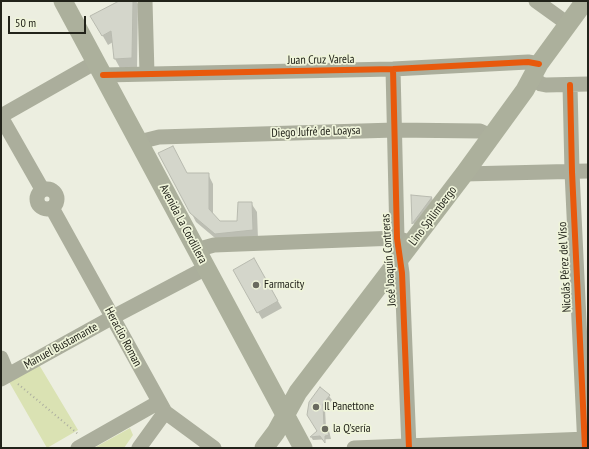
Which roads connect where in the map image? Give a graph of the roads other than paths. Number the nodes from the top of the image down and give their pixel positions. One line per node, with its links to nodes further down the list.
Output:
1 (63, 1): 6 (main road, Avenida La Cordillera)
2 (145, 1): 9 (street)
3 (536, 1): 5 (street)
4 (585, 1): 5 (main road, Lino Spilimbergo)
5 (568, 24): 8 (main road, Lino Spilimbergo)
6 (99, 68): 9 (street, Juan Cruz Varela); 12 (street, Juan Cruz Varela); 15 (main road, Avenida La Cordillera)
7 (393, 70): 8 (street, Juan Cruz Varela); 9 (street, Juan Cruz Varela); 13 (street, José Joaquín Contreras)
8 (536, 70): 11 (street, Juan Cruz Varela); 14 (main road, Lino Spilimbergo)
9 (147, 74)
10 (588, 84): 11 (street, Juan Cruz Varela)
11 (570, 85): 16 (street, Nicolás Pérez del Viso)
12 (2, 112): 23 (street, Heraclio Roman)
13 (395, 130): 14 (street, Diego Jufré de Loaysa); 15 (street, Diego Jufré de Loaysa); 19 (street, José Joaquín Contreras)
14 (492, 136): 18 (main road, Lino Spilimbergo)
15 (139, 142): 20 (main road, Avenida La Cordillera)
16 (572, 172): 17 (street); 18 (street); 28 (street, Nicolás Pérez del Viso)
17 (588, 172)
18 (464, 174): 19 (main road, Lino Spilimbergo)
19 (405, 241): 20 (street); 21 (main road, Lino Spilimbergo)
20 (196, 250): 22 (main road, Avenida La Cordillera)
21 (400, 260): 27 (main road, Lino Spilimbergo); 30 (street, José Joaquín Contreras)
22 (206, 268): 23 (street, Manuel Bustamante); 27 (main road, Avenida La Cordillera)
23 (113, 317): 25 (street, Manuel Bustamante); 26 (street, Heraclio Roman)
24 (1, 358): 25 (street)
25 (4, 377)
26 (162, 407): 29 (street); 31 (street); 32 (street, Heraclio Roman)
27 (286, 414): 33 (main road, Lino Spilimbergo); 34 (main road, Avenida La Cordillera)
28 (586, 442): 30 (street)
29 (83, 445)
30 (408, 447): 35 (street)
31 (140, 448)
32 (214, 448)
33 (264, 448)
34 (303, 448)
35 (354, 448)

